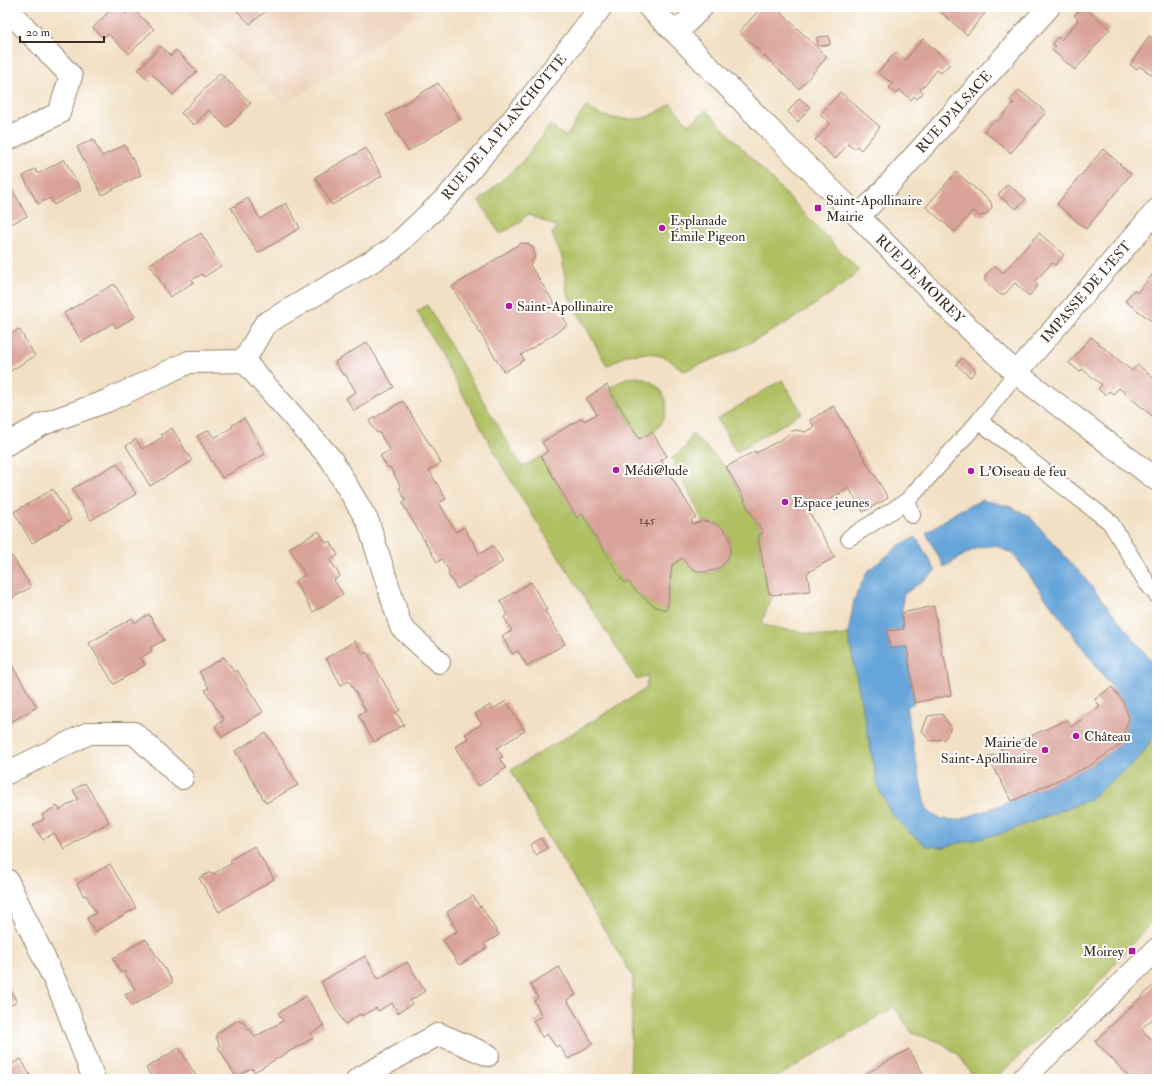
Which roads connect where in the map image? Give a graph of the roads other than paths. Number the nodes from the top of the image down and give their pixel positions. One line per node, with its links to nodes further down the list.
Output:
1 (601, 7): 10 (street, RUE DE LA PLANCHOTTE)
2 (649, 7): 6 (street, RUE DE MOIREY)
3 (702, 7): 6 (street)
4 (1049, 7): 9 (street, RUE D'ALSACE)
5 (7, 9): 7 (street)
6 (676, 33): 9 (street, RUE DE MOIREY)
7 (7, 140)
8 (1157, 210): 11 (street, IMPASSE DE L'EST)
9 (858, 216): 11 (street, RUE DE MOIREY)
10 (244, 360): 13 (street); 17 (street)
11 (1016, 373): 12 (lane); 14 (street, RUE DE MOIREY)
12 (979, 421): 15 (lane); 16 (lane)
13 (7, 444)
14 (1157, 480)
15 (848, 538)
16 (1157, 596)
17 (439, 662)
18 (7, 773): 19 (street)
19 (182, 778)
20 (7, 880): 23 (street)
21 (1157, 949): 25 (street)
22 (488, 1055): 24 (street)
23 (94, 1079)
24 (358, 1079)
25 (1023, 1079)

